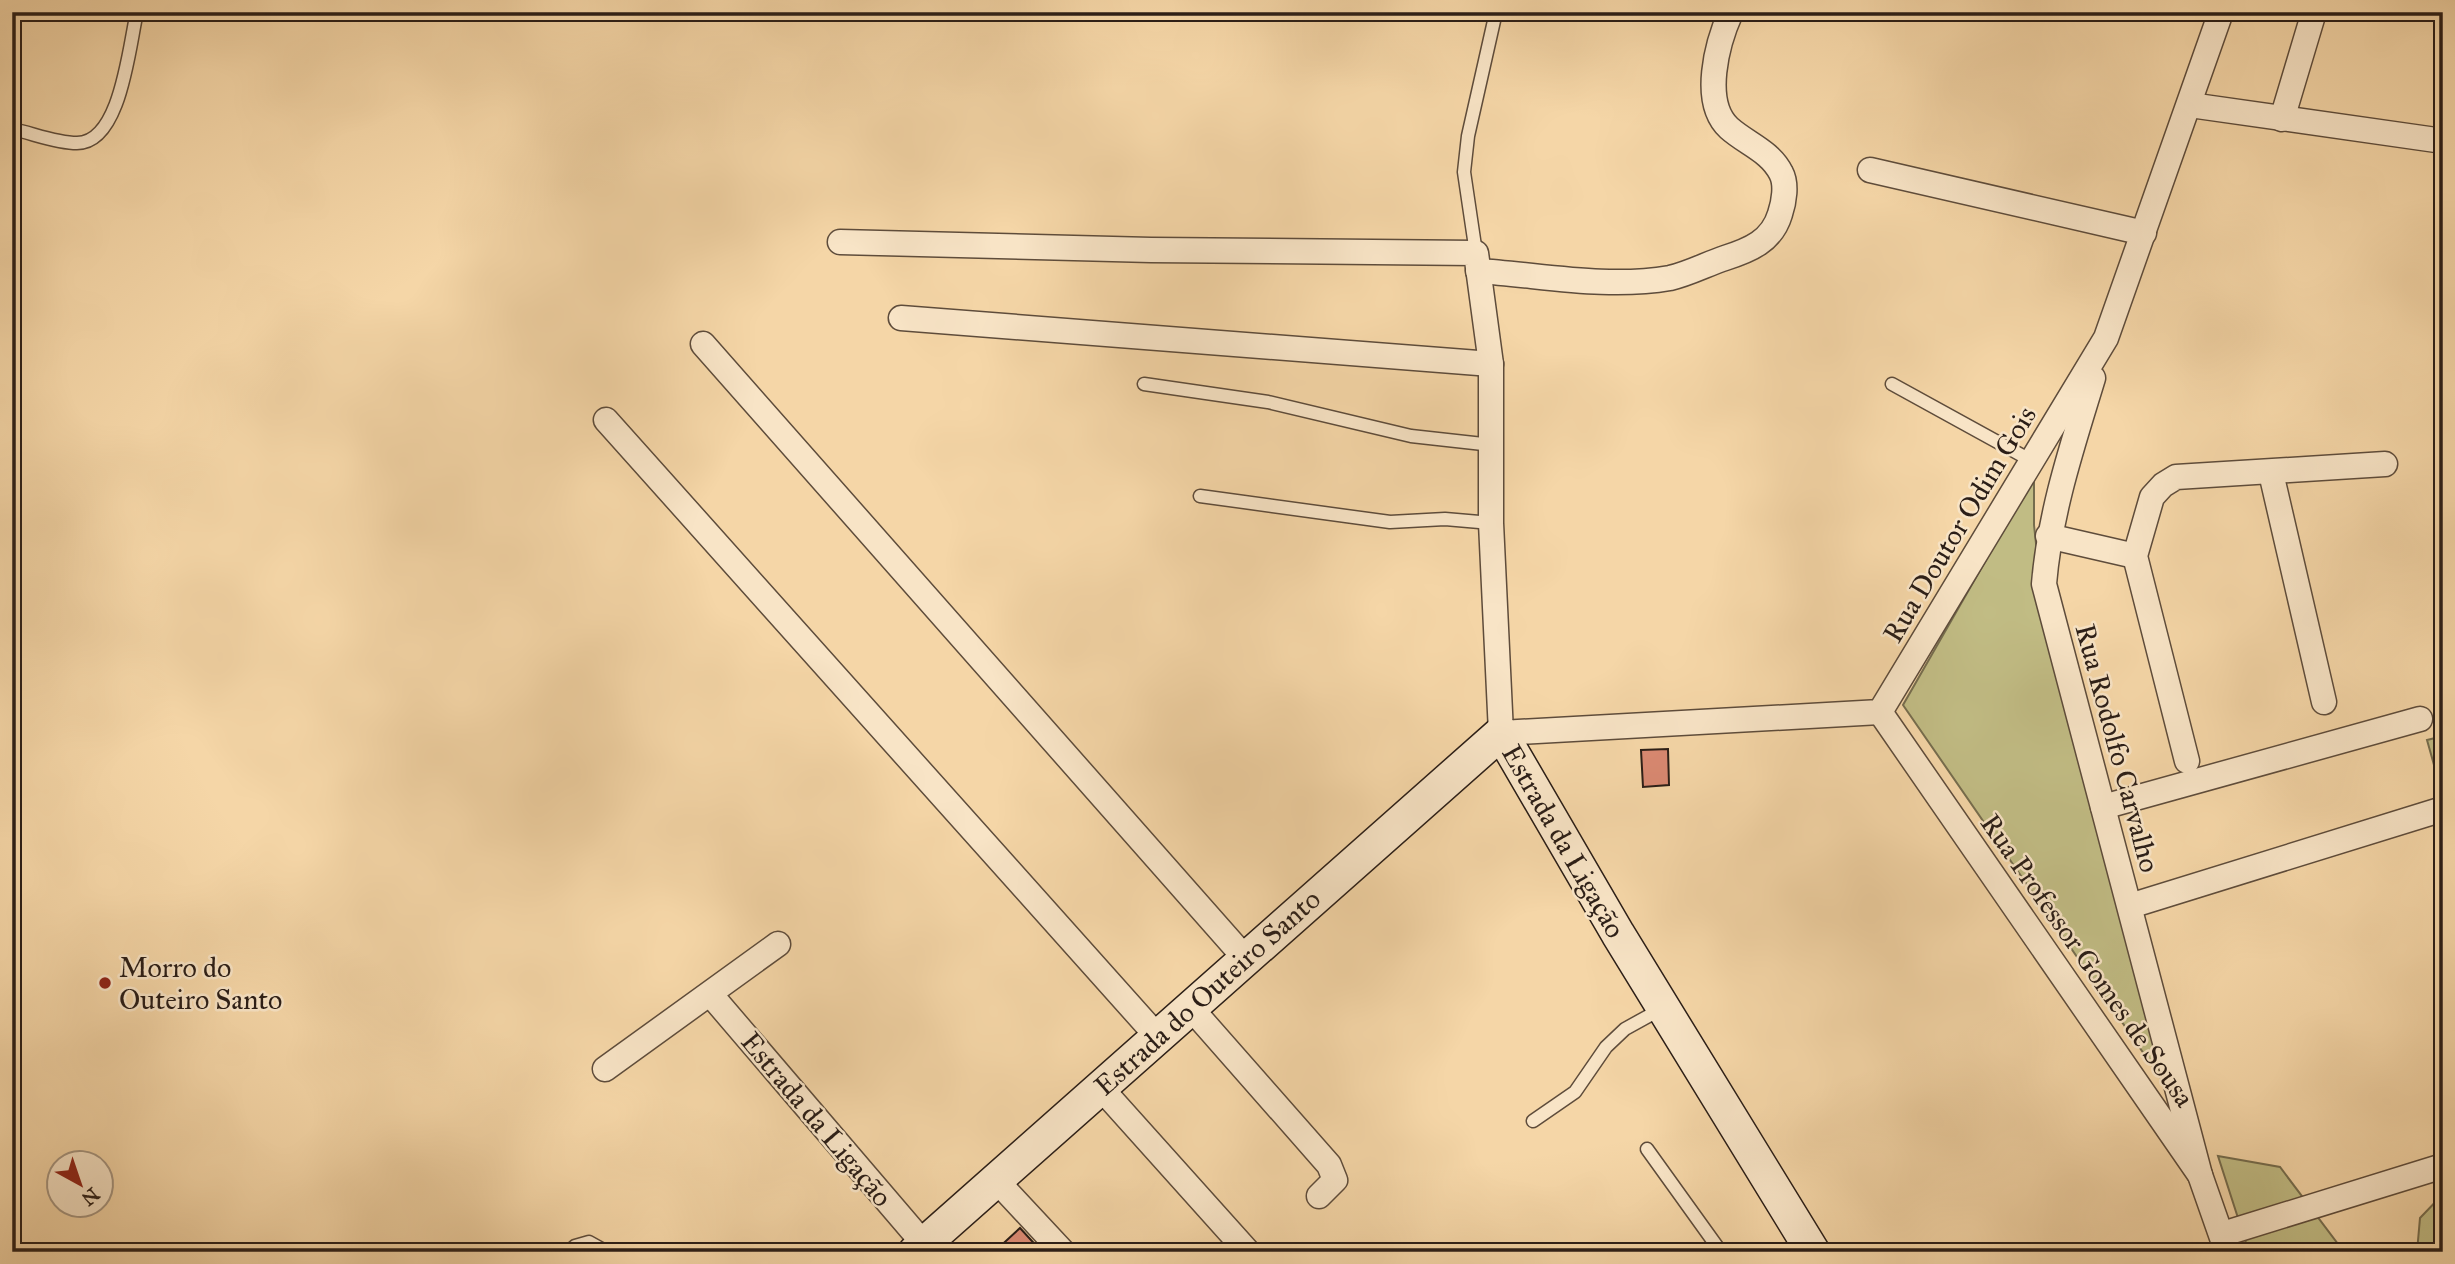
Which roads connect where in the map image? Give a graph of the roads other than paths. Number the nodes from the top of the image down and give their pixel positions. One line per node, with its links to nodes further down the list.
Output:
1 (137, 12): 8 (lane)
2 (1496, 12): 13 (lane)
3 (1731, 12): 13 (street)
4 (2221, 12): 6 (street, Rua Doutor Odim Gois)
5 (2314, 12): 7 (street)
6 (2190, 105): 7 (street); 11 (street, Rua Doutor Odim Gois)
7 (2282, 119): 9 (street)
8 (12, 129)
9 (2443, 141)
10 (1870, 170): 11 (street)
11 (2144, 233): 15 (street, Rua Doutor Odim Gois)
12 (840, 242): 13 (street)
13 (1477, 262): 17 (street, Estrada da Ligação)
14 (901, 318): 17 (street)
15 (2106, 338): 22 (street, Rua Doutor Odim Gois); 27 (street, Rua Rodolfo Carvalho)
16 (703, 344): 38 (street)
17 (1491, 364): 21 (street, Estrada da Ligação)
18 (1892, 383): 22 (lane)
19 (1144, 384): 21 (lane)
20 (606, 420): 42 (street)
21 (1492, 445): 26 (street, Estrada da Ligação)
22 (2032, 461): 30 (street, Rua Doutor Odim Gois)
23 (2385, 464): 24 (street)
24 (2270, 473): 28 (street); 29 (street)
25 (1200, 496): 26 (lane)
26 (1491, 523): 32 (street, Estrada da Ligação)
27 (2048, 536): 28 (street); 34 (street, Rua Rodolfo Carvalho)
28 (2135, 555): 33 (street)
29 (2324, 702)
30 (1880, 712): 32 (street); 48 (street, Rua Professor Gomes de Sousa)
31 (2420, 719): 34 (street)
32 (1501, 733): 38 (street, Estrada do Outeiro Santo); 41 (street, Estrada da Ligação)
33 (2187, 761)
34 (2103, 807): 36 (street, Rua Rodolfo Carvalho)
35 (2443, 809): 36 (street)
36 (2130, 906): 48 (street, Rua Rodolfo Carvalho)
37 (778, 944): 39 (street)
38 (1245, 958): 40 (street, Estrada do Outeiro Santo)
39 (711, 995): 43 (street); 52 (street, Estrada da Ligação)
40 (1190, 1007): 42 (street, Estrada do Outeiro Santo); 50 (street)
41 (1664, 1007): 45 (lane); 58 (street, Estrada da Ligação)
42 (1157, 1036): 44 (street, Estrada do Outeiro Santo)
43 (605, 1069)
44 (1100, 1087): 49 (street, Estrada do Outeiro Santo); 56 (street)
45 (1533, 1121)
46 (1647, 1149): 57 (lane)
47 (2443, 1166): 51 (street)
48 (2200, 1175): 51 (street, Rua Professor Gomes de Sousa)
49 (996, 1180): 52 (street, Estrada do Outeiro Santo); 55 (street)
50 (1319, 1196)
51 (2225, 1243)
52 (920, 1248)
53 (568, 1252): 54 (lane)
54 (607, 1252)
55 (1063, 1252)
56 (1248, 1252)
57 (1721, 1252)
58 (1813, 1252)

